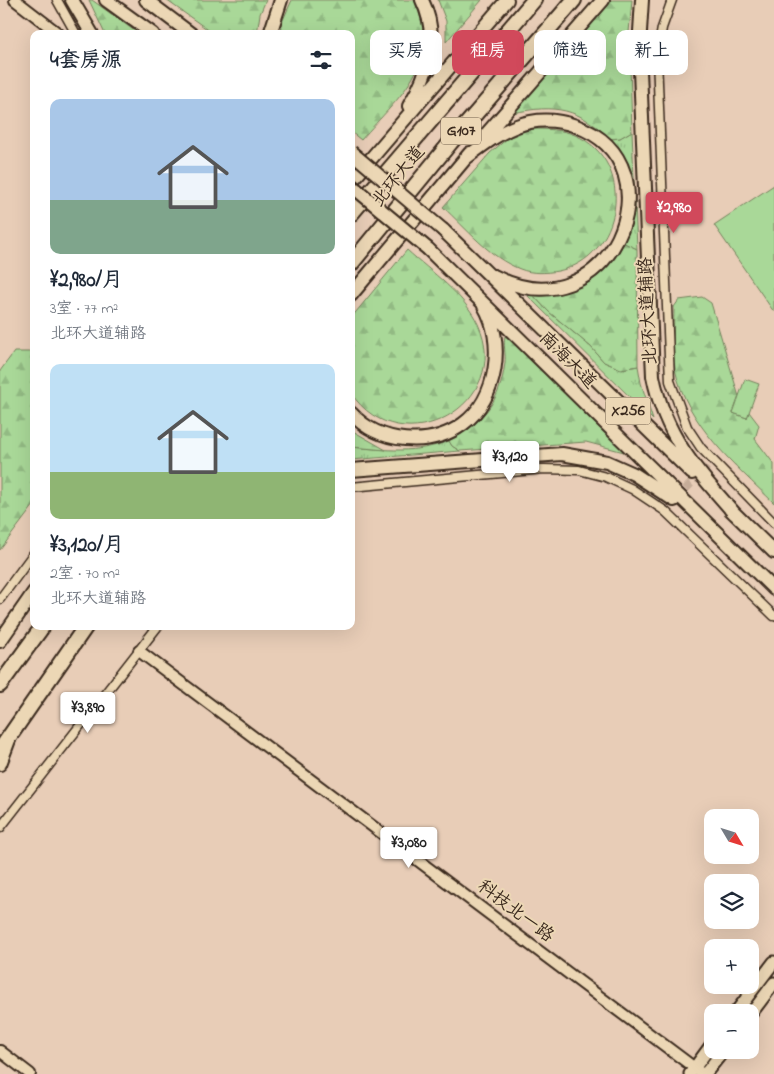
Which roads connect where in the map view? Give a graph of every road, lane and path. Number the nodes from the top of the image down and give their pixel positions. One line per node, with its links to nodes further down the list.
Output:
1 (16, 0): 14 (street)
2 (57, 0): 15 (street)
3 (72, 0): 16 (main road)
4 (106, 0): 17 (main road)
5 (146, 0): 18 (main road)
6 (281, 0): 19 (main road)
7 (422, 0): 20 (main road)
8 (506, 0): 20 (main road)
9 (534, 0): 25 (highway, 北环大道 / G107)
10 (574, 0): 26 (highway, 北环大道 / G107)
11 (603, 0): 22 (main road)
12 (642, 0): 35 (main road)
13 (672, 0): 31 (street, 北环大道辅路)
14 (54, 30)
15 (74, 30)
16 (90, 30)
17 (147, 30)
18 (187, 30)
19 (271, 30)
20 (392, 135): 23 (main road)
21 (355, 155): 27 (main road, 南海大道 / X256, bridge)
22 (466, 158): 27 (main road); 28 (main road)
23 (355, 178)
24 (355, 186): 29 (main road, 南海大道 / X256, bridge)
25 (355, 209)
26 (355, 259)
27 (483, 270): 35 (main road, 南海大道 / X256)
28 (355, 292)
29 (477, 295): 30 (main road); 37 (main road, 南海大道 / X256)
30 (355, 417)
31 (713, 461): 32 (street); 36 (street, 北环大道辅路)
32 (707, 468)
33 (355, 470): 37 (main road)
34 (355, 487): 43 (street)
35 (735, 514): 38 (main road, 南海大道 / X256)
36 (774, 522)
37 (726, 542): 40 (main road, 南海大道 / X256)
38 (774, 552)
39 (30, 558): 42 (street)
40 (774, 589)
41 (30, 598): 48 (main road)
42 (0, 599)
43 (774, 616)
44 (41, 630): 51 (highway)
45 (83, 630): 50 (highway)
46 (90, 630): 50 (main road)
47 (155, 630): 49 (street)
48 (0, 641)
49 (139, 651): 55 (street); 63 (street, 科技北一路)
50 (66, 657): 52 (highway)
51 (0, 685)
52 (14, 730): 53 (highway); 54 (main road)
53 (0, 750)
54 (0, 764)
55 (0, 828)
56 (774, 962): 58 (main road)
57 (774, 983): 59 (main road)
58 (742, 1004)
59 (758, 1004)
60 (0, 1051): 64 (street)
61 (704, 1059): 63 (main road)
62 (713, 1059): 63 (main road)
63 (698, 1072)
64 (30, 1074)

